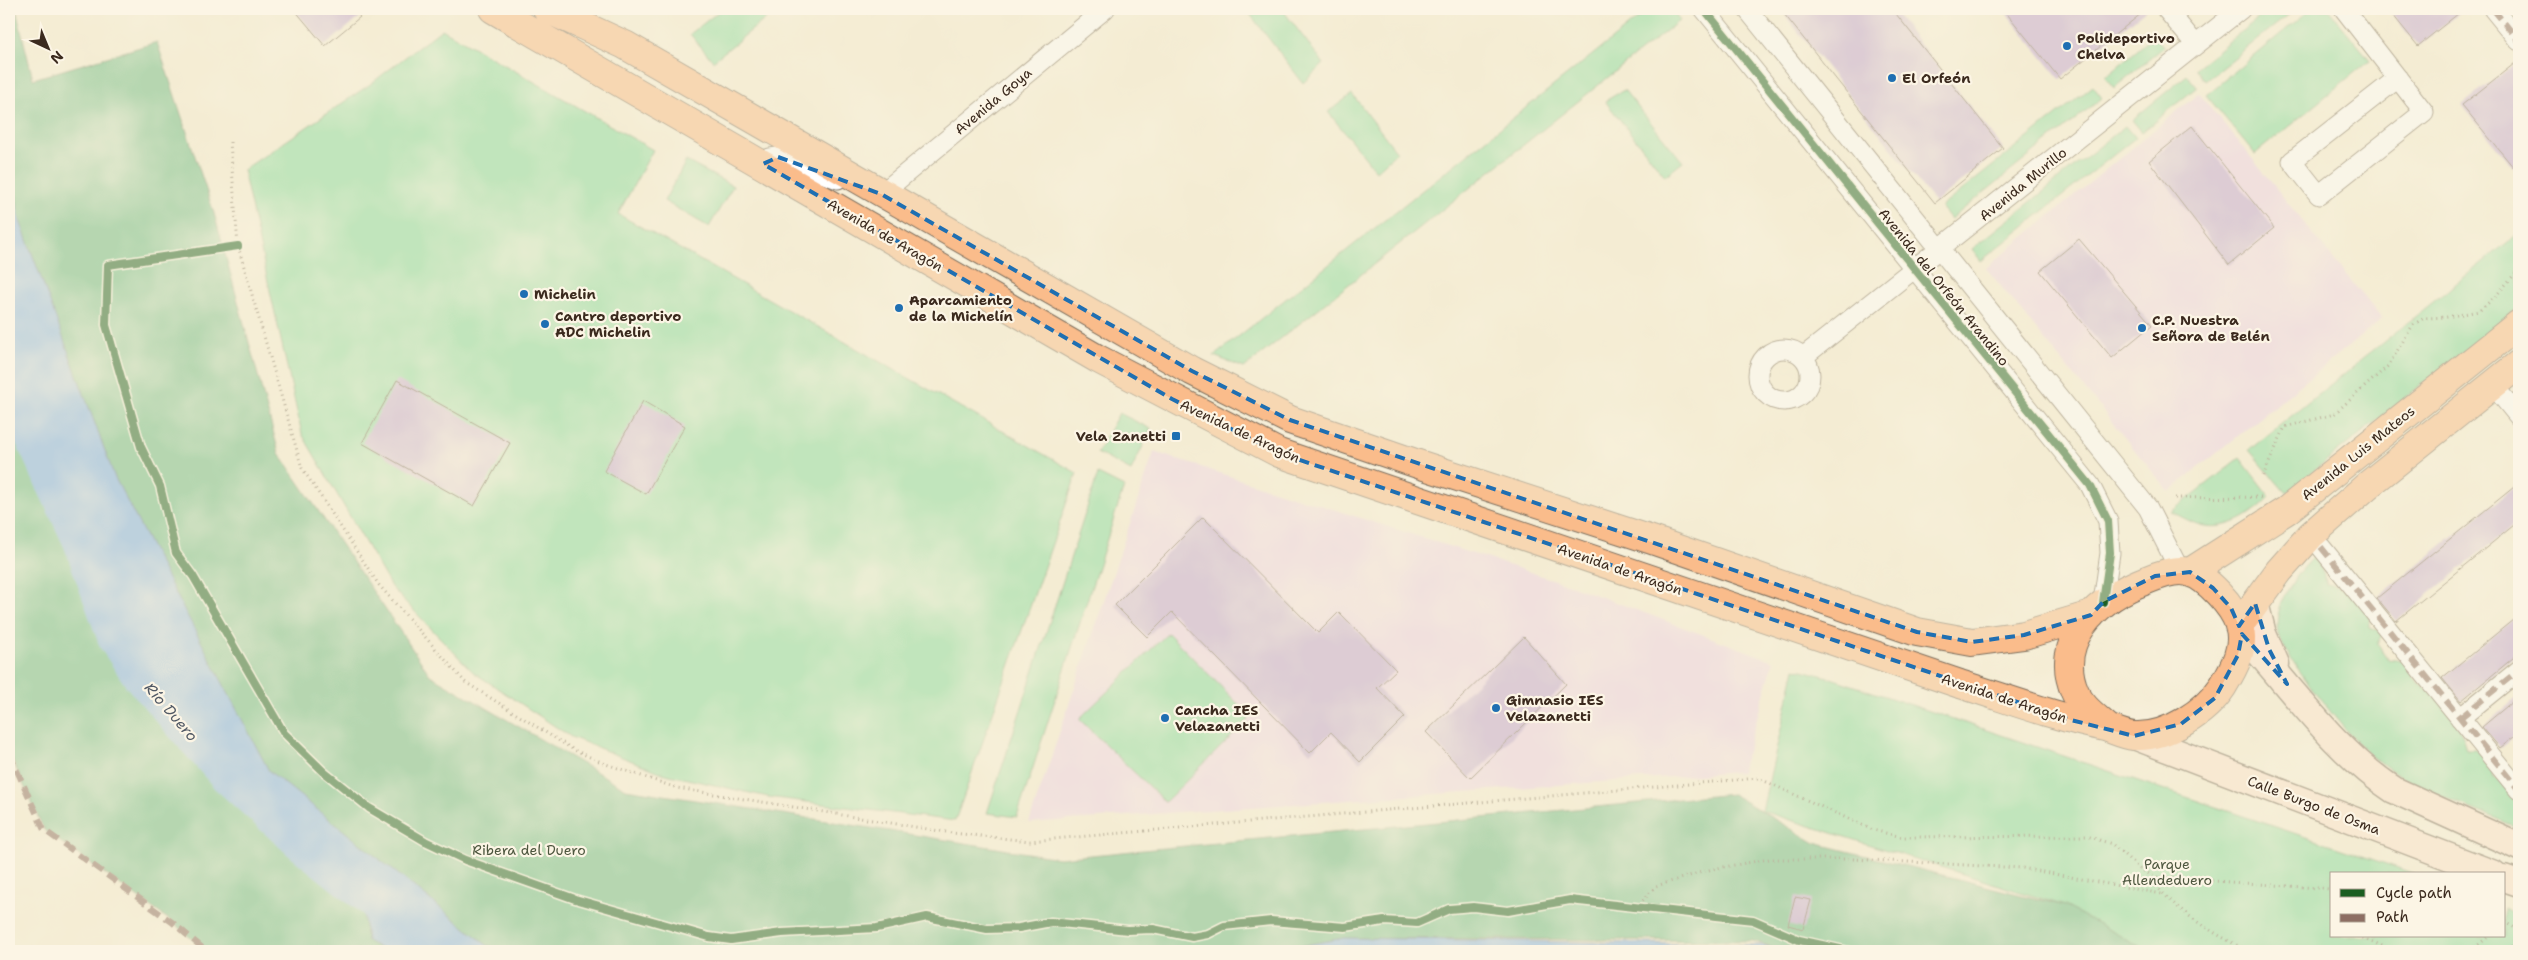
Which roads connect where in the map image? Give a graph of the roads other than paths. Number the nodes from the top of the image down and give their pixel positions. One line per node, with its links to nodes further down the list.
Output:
1 (492, 9): 13 (highway, Avenida de Aragón)
2 (547, 9): 14 (highway)
3 (1105, 9): 14 (street, Avenida Goya)
4 (1704, 9): 16 (street, Avenida del Orfeón Arandino)
5 (1747, 9): 15 (street, Avenida del Orfeón Arandino)
6 (2166, 9): 11 (street)
7 (2241, 9): 11 (street, Avenida Murillo)
8 (2344, 9): 12 (street)
9 (2493, 9): 10 (street)
10 (2519, 41)
11 (2196, 45): 15 (street, Avenida Murillo)
12 (2398, 78): 12 (street)
13 (763, 164): 14 (street); 30 (highway, Avenida de Aragón)
14 (881, 194): 25 (highway)
15 (1940, 249): 16 (street, Avenida Murillo); 23 (street, Avenida del Orfeón Arandino)
16 (1914, 271): 18 (street, Avenida Murillo); 25 (street, Avenida del Orfeón Arandino)
17 (2519, 324): 23 (highway, Avenida Luis Mateos)
18 (1803, 358)
19 (2519, 364): 20 (highway)
20 (2493, 385): 21 (street); 24 (highway)
21 (2519, 417)
22 (2321, 547): 29 (street)
23 (2185, 572): 25 (highway); 26 (highway)
24 (2255, 603): 26 (highway); 28 (street)
25 (2097, 608): 30 (highway)
26 (2240, 632): 28 (street); 31 (highway)
27 (2519, 670): 29 (street)
28 (2287, 684): 33 (street)
29 (2460, 718): 32 (street)
30 (2108, 728): 31 (highway)
31 (2134, 736): 34 (street, Calle Burgo de Osma)
32 (2519, 790)
33 (2519, 847)
34 (2489, 872)
35 (2506, 879): 36 (street)
36 (2519, 883)

